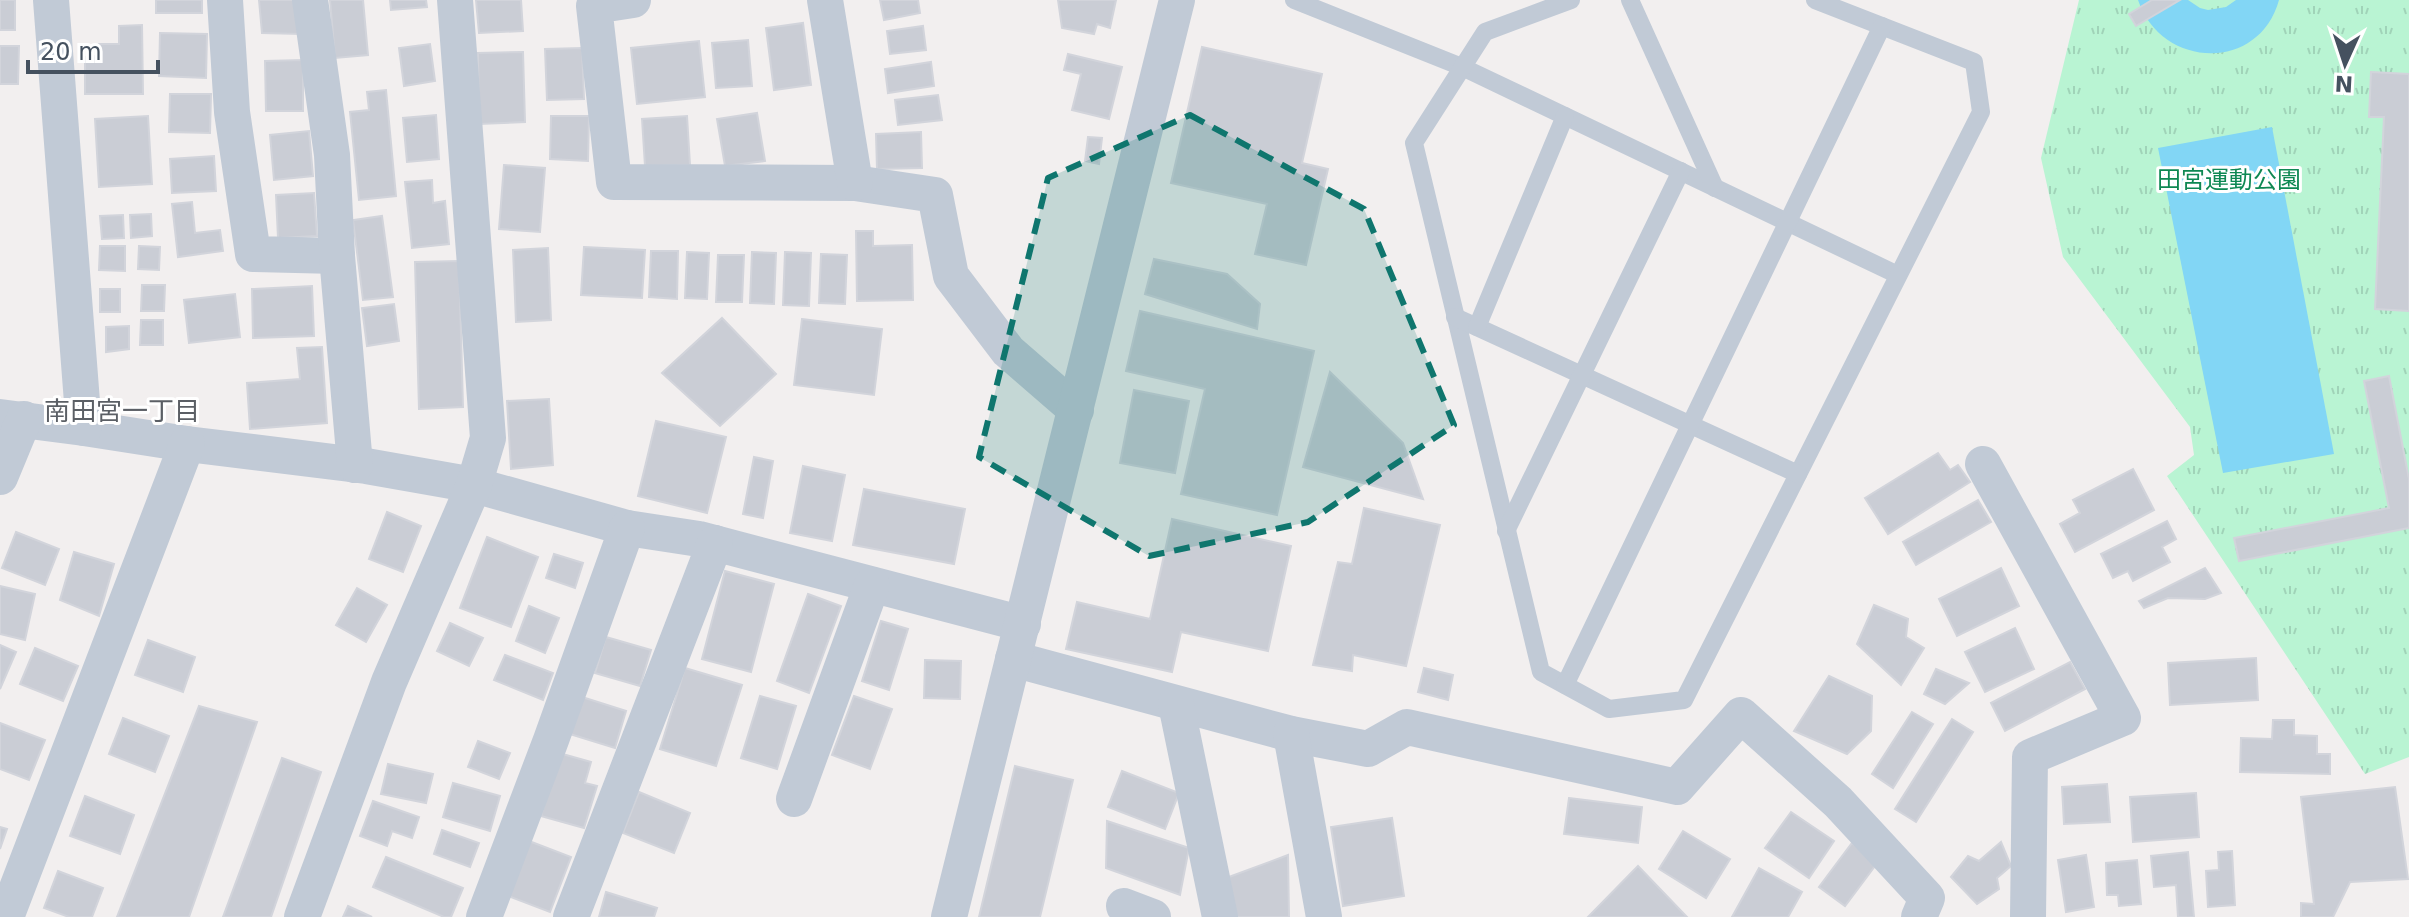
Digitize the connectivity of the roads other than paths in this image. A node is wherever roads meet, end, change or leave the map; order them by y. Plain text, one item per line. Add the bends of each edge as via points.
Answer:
1 (51, 0) edge
2 (225, 0) edge
3 (310, 0) edge
4 (455, 0) edge
5 (633, 0) edge
6 (825, 0) edge
7 (1177, 0) edge
8 (1294, 0) edge
9 (1571, 0) edge
10 (1630, 0) edge
11 (1815, 0) edge
12 (1882, 26) junction
13 (1462, 67) junction
14 (1565, 116) junction
15 (1681, 171) junction
16 (855, 183) junction
17 (1715, 188) junction
18 (1788, 223) junction
19 (337, 256) junction
20 (1898, 275) junction
21 (1455, 317) junction
22 (1477, 327) junction
23 (1582, 376) junction
24 (1076, 410) junction
25 (12, 418) edge
26 (1690, 425) junction
27 (84, 428) junction
28 (187, 444) junction
29 (1983, 464) dead end
30 (355, 465) junction
31 (1798, 474) junction
32 (0, 477) edge
33 (474, 485) junction
34 (627, 528) junction
35 (1506, 531) junction
36 (715, 543) junction
37 (872, 585) junction
38 (1023, 624) junction
39 (1013, 659) junction
40 (1565, 685) junction
41 (1176, 704) junction
42 (1291, 734) junction
43 (794, 799) dead end
44 (1932, 911) edge
45 (6, 917) edge
46 (302, 917) edge
47 (484, 917) edge
48 (571, 917) edge
49 (949, 917) edge
50 (1220, 917) edge
51 (1324, 917) edge
52 (2028, 917) edge

1 - 27 street
2 - 19 street via 232,112 253,254
3 - 19 street via 332,155
4 - 33 street via 488,438
5 - 16 street via 594,6 614,182
6 - 16 street
7 - 24 street
8 - 13 lane
9 - 13 lane via 1485,32
10 - 17 lane
11 - 12 lane
12 - 18 lane
12 - 20 lane via 1974,62 1981,112
13 - 14 lane
13 - 21 lane via 1414,143
14 - 15 lane
14 - 22 lane
15 - 17 lane
15 - 23 lane
16 - 24 street via 935,195 951,276 1008,351
17 - 18 lane
18 - 20 lane
18 - 26 lane
19 - 30 street
20 - 31 lane
21 - 22 lane
21 - 35 lane
22 - 23 lane
23 - 26 lane
23 - 35 lane
24 - 38 street
25 - 27 street
25 - 32 street
26 - 31 lane
26 - 40 lane
27 - 28 street
28 - 30 street
28 - 45 street
29 - 52 street via 2123,718 2030,757
30 - 33 street
31 - 40 lane via 1684,700 1609,709
33 - 34 street
33 - 46 street via 389,682
34 - 36 street
34 - 47 street
35 - 40 lane via 1541,672
36 - 37 street
36 - 48 street
37 - 38 street
37 - 43 street
38 - 39 street
39 - 41 street
39 - 49 street
41 - 42 street
41 - 50 street
42 - 44 street via 1368,749 1407,727 1677,787 1741,715 1838,802
42 - 51 street

